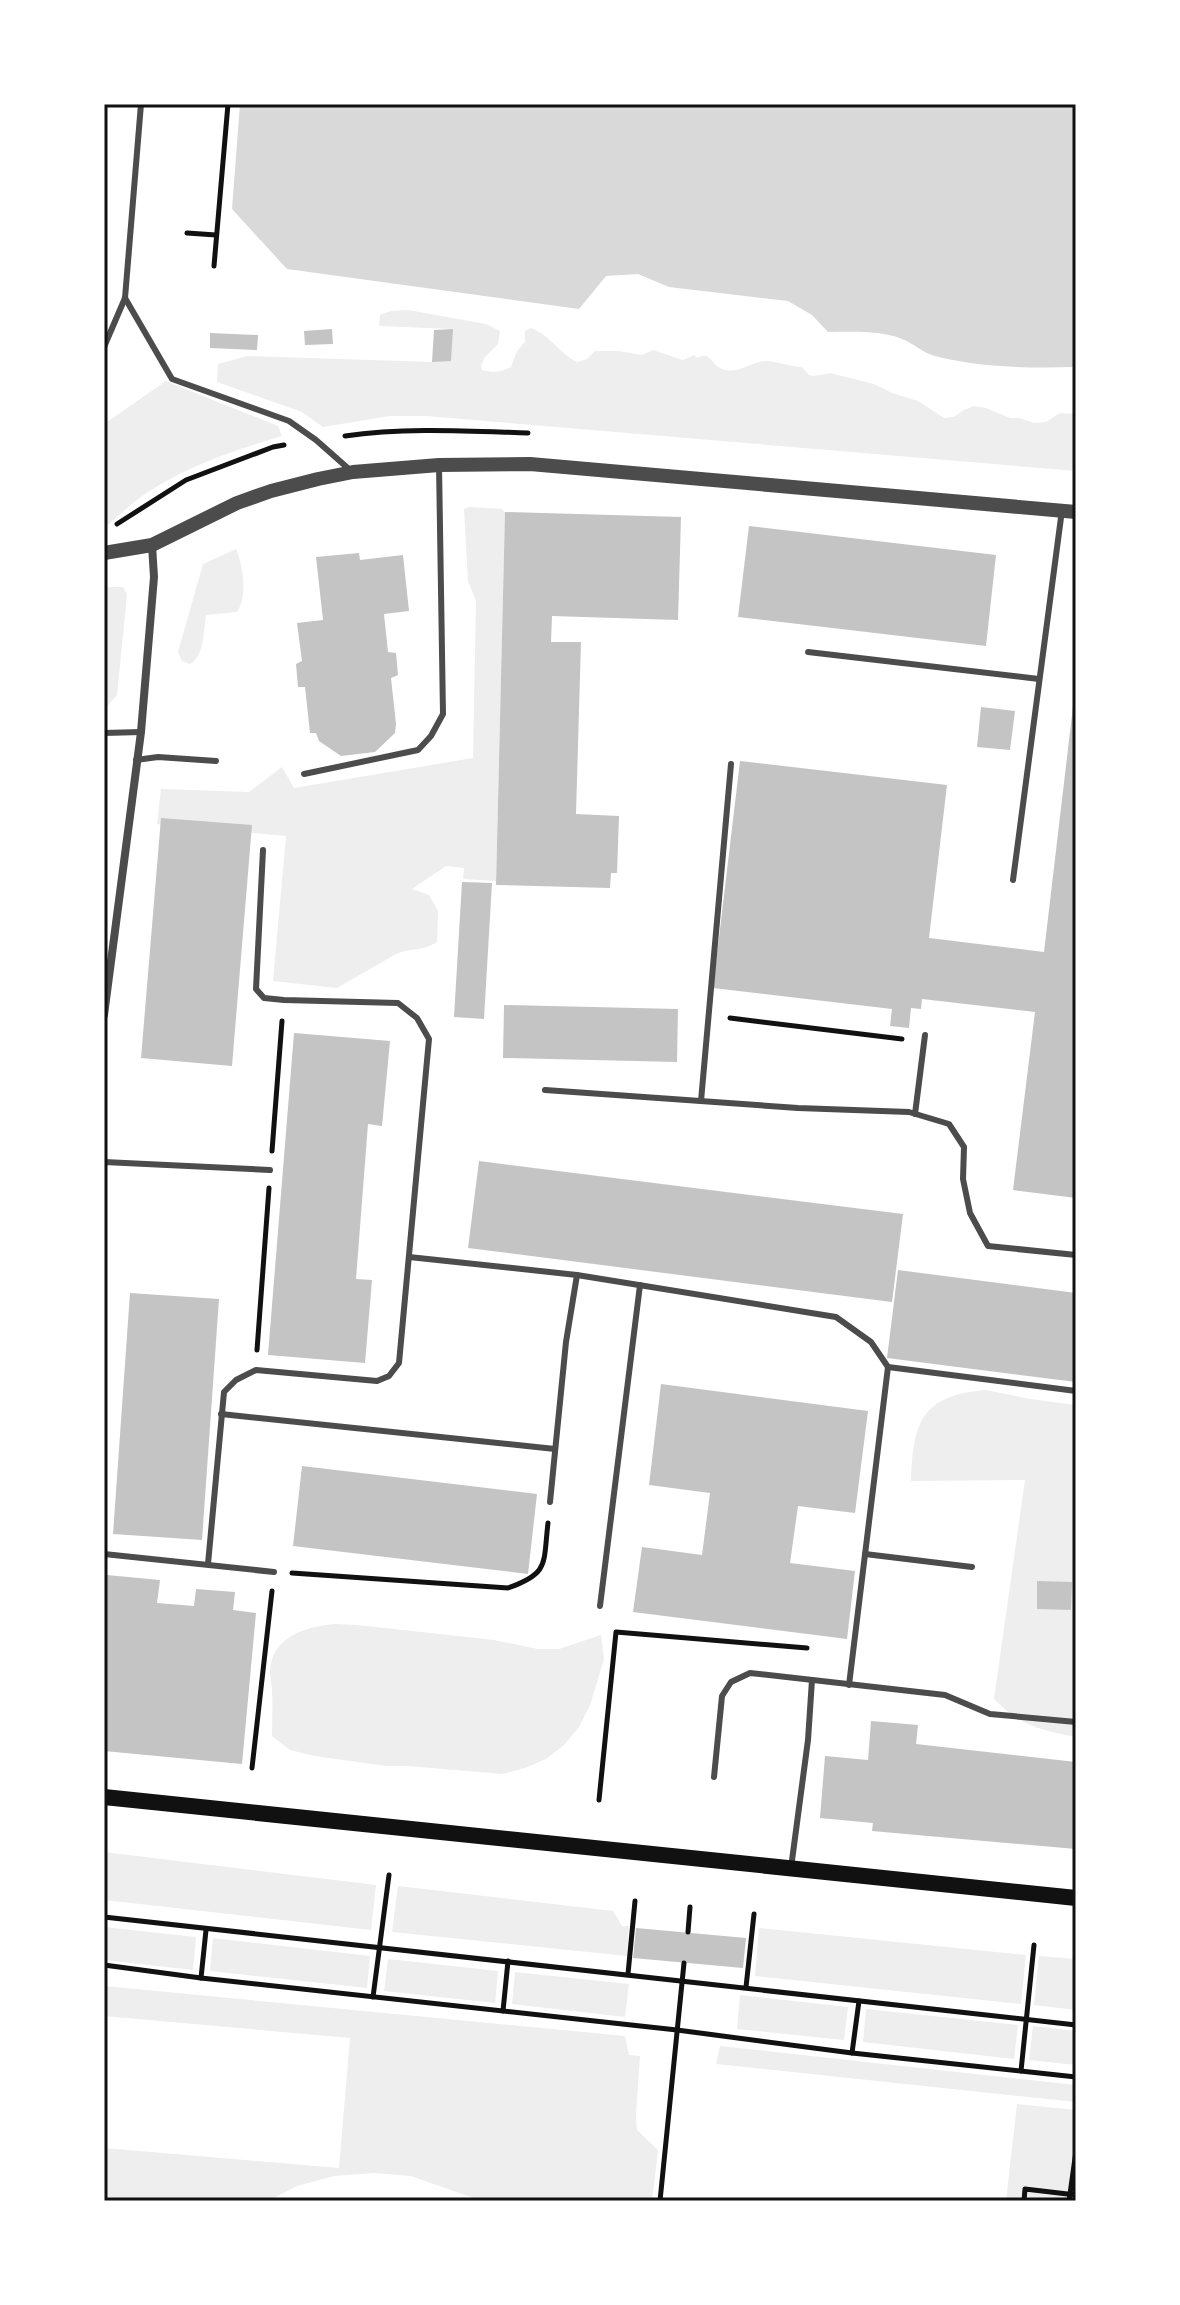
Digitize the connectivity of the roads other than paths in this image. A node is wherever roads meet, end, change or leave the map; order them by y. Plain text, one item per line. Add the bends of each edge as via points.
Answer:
1 (141, 104) edge
2 (125, 298) junction
3 (104, 347) edge
4 (439, 465) junction
5 (353, 472) junction
6 (1069, 511) edge
7 (152, 545) junction
8 (104, 553) edge
9 (808, 652) dead end
10 (1039, 679) junction
11 (141, 732) junction
12 (104, 733) edge
13 (136, 760) junction
14 (216, 761) dead end
15 (731, 764) dead end
16 (304, 774) dead end
17 (263, 850) dead end
18 (1013, 880) dead end
19 (104, 1015) edge
20 (925, 1035) dead end
21 (545, 1090) dead end
22 (701, 1101) junction
23 (915, 1114) junction
24 (104, 1162) edge
25 (270, 1170) dead end
26 (1076, 1255) edge
27 (409, 1257) junction
28 (577, 1275) junction
29 (640, 1285) junction
30 (888, 1367) junction
31 (1076, 1391) edge
32 (221, 1414) junction
33 (555, 1449) junction
34 (550, 1502) road end
35 (104, 1554) edge
36 (865, 1554) junction
37 (208, 1564) junction
38 (972, 1567) dead end
39 (274, 1572) road end
40 (600, 1606) dead end
41 (812, 1680) junction
42 (849, 1685) junction
43 (1076, 1722) edge
44 (714, 1777) dead end
45 (104, 1797) edge
46 (791, 1868) junction
47 (1076, 1898) edge

1 - 2 lane
2 - 3 lane
2 - 5 lane via 172,379 289,421
4 - 5 street
4 - 6 street via 530,464
4 - 16 lane via 443,714 418,750
5 - 7 street via 237,503
6 - 10 lane
7 - 8 street
7 - 11 street
9 - 10 lane
10 - 18 lane
11 - 12 lane
11 - 13 street
13 - 14 lane
13 - 19 street
15 - 22 lane
17 - 27 lane via 256,989 264,998 284,1000 398,1003 417,1018 429,1039
20 - 23 lane
21 - 22 lane
22 - 23 lane
23 - 26 lane via 949,1124 964,1147 970,1213 988,1246
24 - 25 lane
27 - 28 lane
27 - 32 lane via 399,1363 389,1376 377,1381 256,1370 224,1392
28 - 29 lane
28 - 33 lane
29 - 30 lane via 836,1317 871,1342
29 - 40 lane
30 - 31 lane
30 - 36 lane
32 - 33 lane
32 - 37 lane
33 - 34 lane
35 - 37 lane
36 - 38 lane
36 - 42 lane
37 - 39 lane
41 - 42 lane
41 - 44 lane via 750,1673 731,1682 722,1696
41 - 46 lane
42 - 43 lane via 945,1695 990,1714
45 - 46 main road
46 - 47 main road

